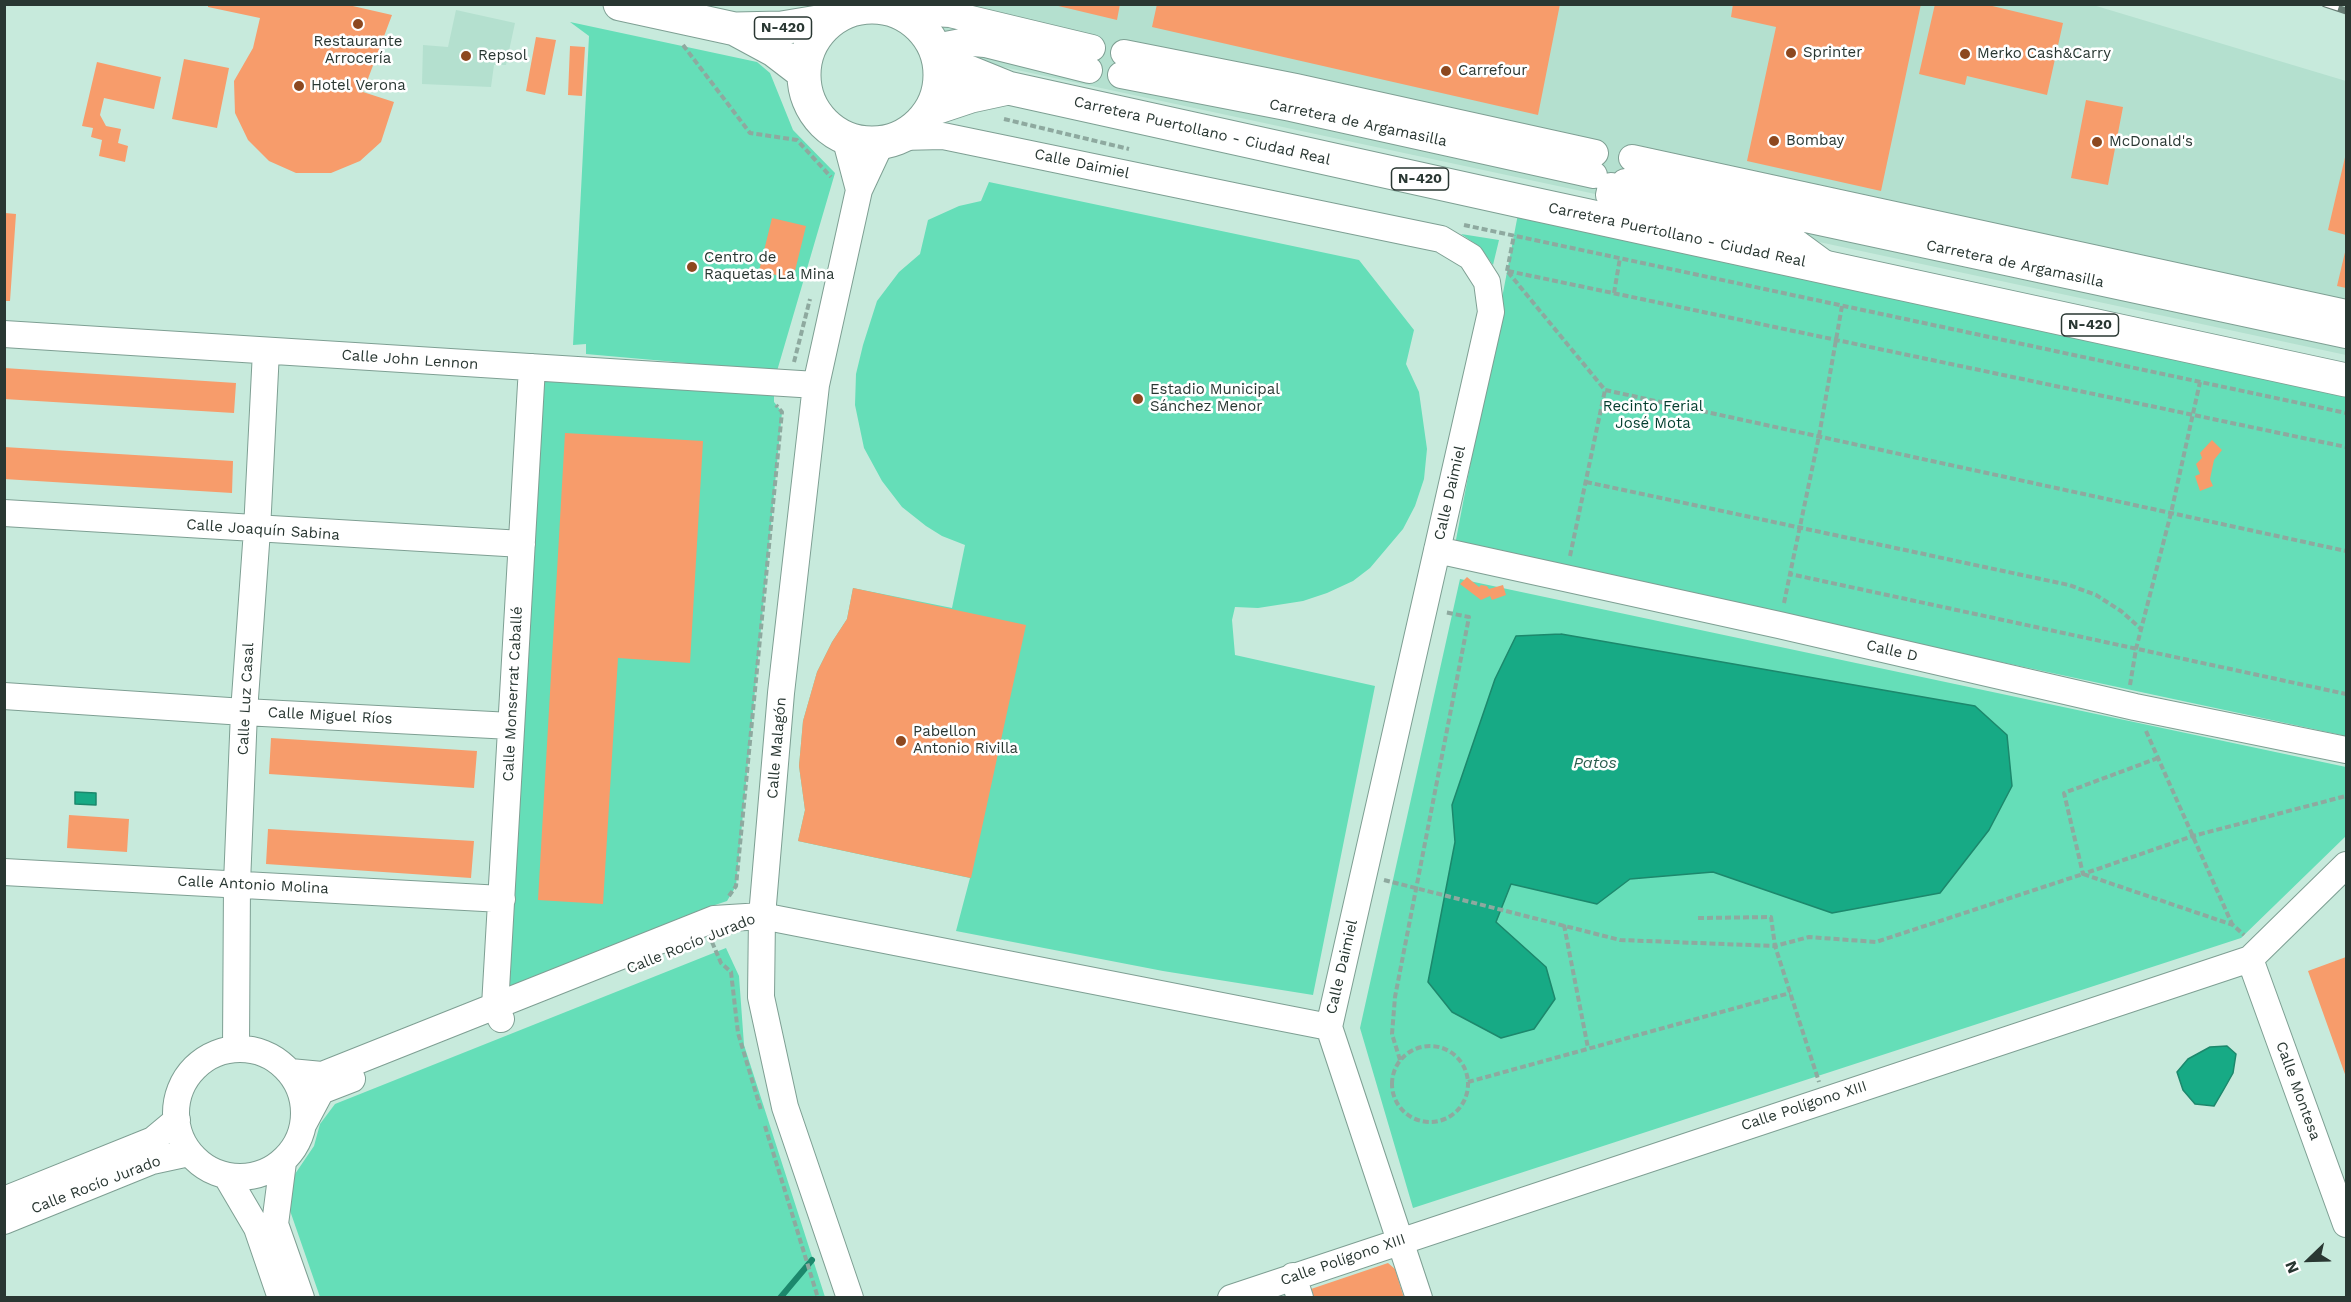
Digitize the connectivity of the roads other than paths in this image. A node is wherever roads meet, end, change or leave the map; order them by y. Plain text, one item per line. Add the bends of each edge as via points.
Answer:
1 (620, 4) edge
2 (843, 11) edge
3 (898, 11) junction
4 (735, 29) junction
5 (937, 53) junction
6 (1091, 59) junction
7 (1123, 64) junction
8 (804, 73) junction
9 (1008, 88) junction
10 (932, 109) junction
11 (845, 137) junction
12 (890, 140) junction
13 (1632, 158) junction
14 (1606, 174) junction
15 (1686, 181) junction
16 (848, 187) junction
17 (1833, 269) junction
18 (2346, 313) edge
19 (4, 333) edge
20 (2346, 335) edge
21 (266, 351) junction
22 (532, 368) junction
23 (2346, 380) edge
24 (816, 385) junction
25 (4, 513) edge
26 (257, 530) junction
27 (522, 544) junction
28 (1437, 550) junction
29 (4, 696) edge
30 (244, 712) junction
31 (512, 726) junction
32 (2346, 750) edge
33 (2346, 865) edge
34 (4, 872) edge
35 (237, 884) junction
36 (501, 899) junction
37 (762, 916) junction
38 (2255, 954) junction
39 (498, 1013) junction
40 (1329, 1027) junction
41 (236, 1048) junction
42 (290, 1072) junction
43 (177, 1120) junction
44 (304, 1123) junction
45 (189, 1153) junction
46 (283, 1162) junction
47 (227, 1177) junction
48 (4, 1200) edge
49 (4, 1221) edge
50 (2346, 1224) edge
51 (1400, 1240) junction
52 (1297, 1287) edge
53 (281, 1298) edge
54 (301, 1298) edge
55 (850, 1298) edge
56 (1230, 1298) edge
57 (1419, 1298) edge

1 - 4 highway, N-420
2 - 3 highway, N-420 via 881,6
2 - 4 highway, N-420 via 782,28
2 - 8 highway, N-420 via 821,29 808,50
3 - 5 highway, N-420 via 926,32
3 - 6 street via 950,14
4 - 8 highway, N-420 via 774,50
5 - 6 street via 961,42
5 - 9 highway, Carretera Puertollano - Ciudad Real / N-420
5 - 10 highway, N-420 via 940,85
6 - 7 street via 1103,42 1109,42 1121,48
6 - 7 street via 1093,75 1104,81 1116,79
7 - 14 street, Carretera de Argamasilla via 1291,108
8 - 11 highway, N-420 via 805,89 815,111 831,129
9 - 10 highway, Carretera Puertollano - Ciudad Real / N-420
9 - 17 highway, Carretera Puertollano - Ciudad Real / N-420
10 - 12 highway, N-420 via 918,126
11 - 12 highway, N-420 via 860,142
11 - 16 street, Calle Malagón
12 - 16 street, Calle Malagón
12 - 28 street, Calle Daimiel via 943,136 1442,239 1471,257 1487,282 1491,312
13 - 14 street via 1632,171
13 - 14 street, Carretera de Argamasilla via 1624,148 1613,144 1600,148
13 - 15 street, Carretera de Argamasilla
14 - 15 street, Carretera de Argamasilla
14 - 17 street, Carretera de Argamasilla via 1609,195 1794,241
15 - 18 street, Carretera de Argamasilla
15 - 20 street, Carretera de Argamasilla
16 - 24 street, Calle Malagón
17 - 23 highway, Carretera Puertollano - Ciudad Real / N-420
19 - 21 street, Calle John Lennon
21 - 22 street, Calle John Lennon
21 - 26 street, Calle Luz Casal
22 - 24 street, Calle John Lennon
22 - 27 street, Calle Monserrat Caballé
24 - 37 street, Calle Malagón via 781,693
25 - 26 street, Calle Joaquín Sabina
26 - 27 street, Calle Joaquín Sabina
26 - 30 street, Calle Luz Casal
27 - 31 street, Calle Monserrat Caballé
28 - 32 street, Calle D via 2135,707
28 - 40 street, Calle Daimiel
29 - 30 street, Calle Miguel Ríos
30 - 31 street, Calle Miguel Ríos
30 - 35 street, Calle Luz Casal
31 - 36 street, Calle Monserrat Caballé
33 - 38 street, Calle Polígono XIII
34 - 35 street, Calle Antonio Molina
35 - 36 street, Calle Antonio Molina
35 - 41 street, Calle Luz Casal
36 - 39 street, Calle Monserrat Caballé
37 - 39 street, Calle Rocío Jurado
37 - 40 street
37 - 55 street, Calle Malagón via 761,997 785,1107
38 - 50 street, Calle Montesa
38 - 51 street, Calle Polígono XIII
39 - 42 street, Calle Rocío Jurado via 322,1076
39 - 44 street, Calle Rocío Jurado via 321,1091
40 - 51 street, Calle Daimiel
41 - 42 street via 273,1057
41 - 43 street via 214,1053 196,1065 182,1083
42 - 44 street via 301,1091
43 - 45 street via 178,1133
43 - 48 street, Calle Rocío Jurado via 153,1140
44 - 46 street via 297,1144
45 - 47 street via 206,1168
45 - 49 street, Calle Rocío Jurado via 152,1161
46 - 47 street via 264,1174
46 - 54 street via 275,1224
47 - 53 street via 257,1228
51 - 52 street, Calle Polígono XIII
51 - 57 street, Calle Daimiel
52 - 56 street, Calle Polígono XIII

